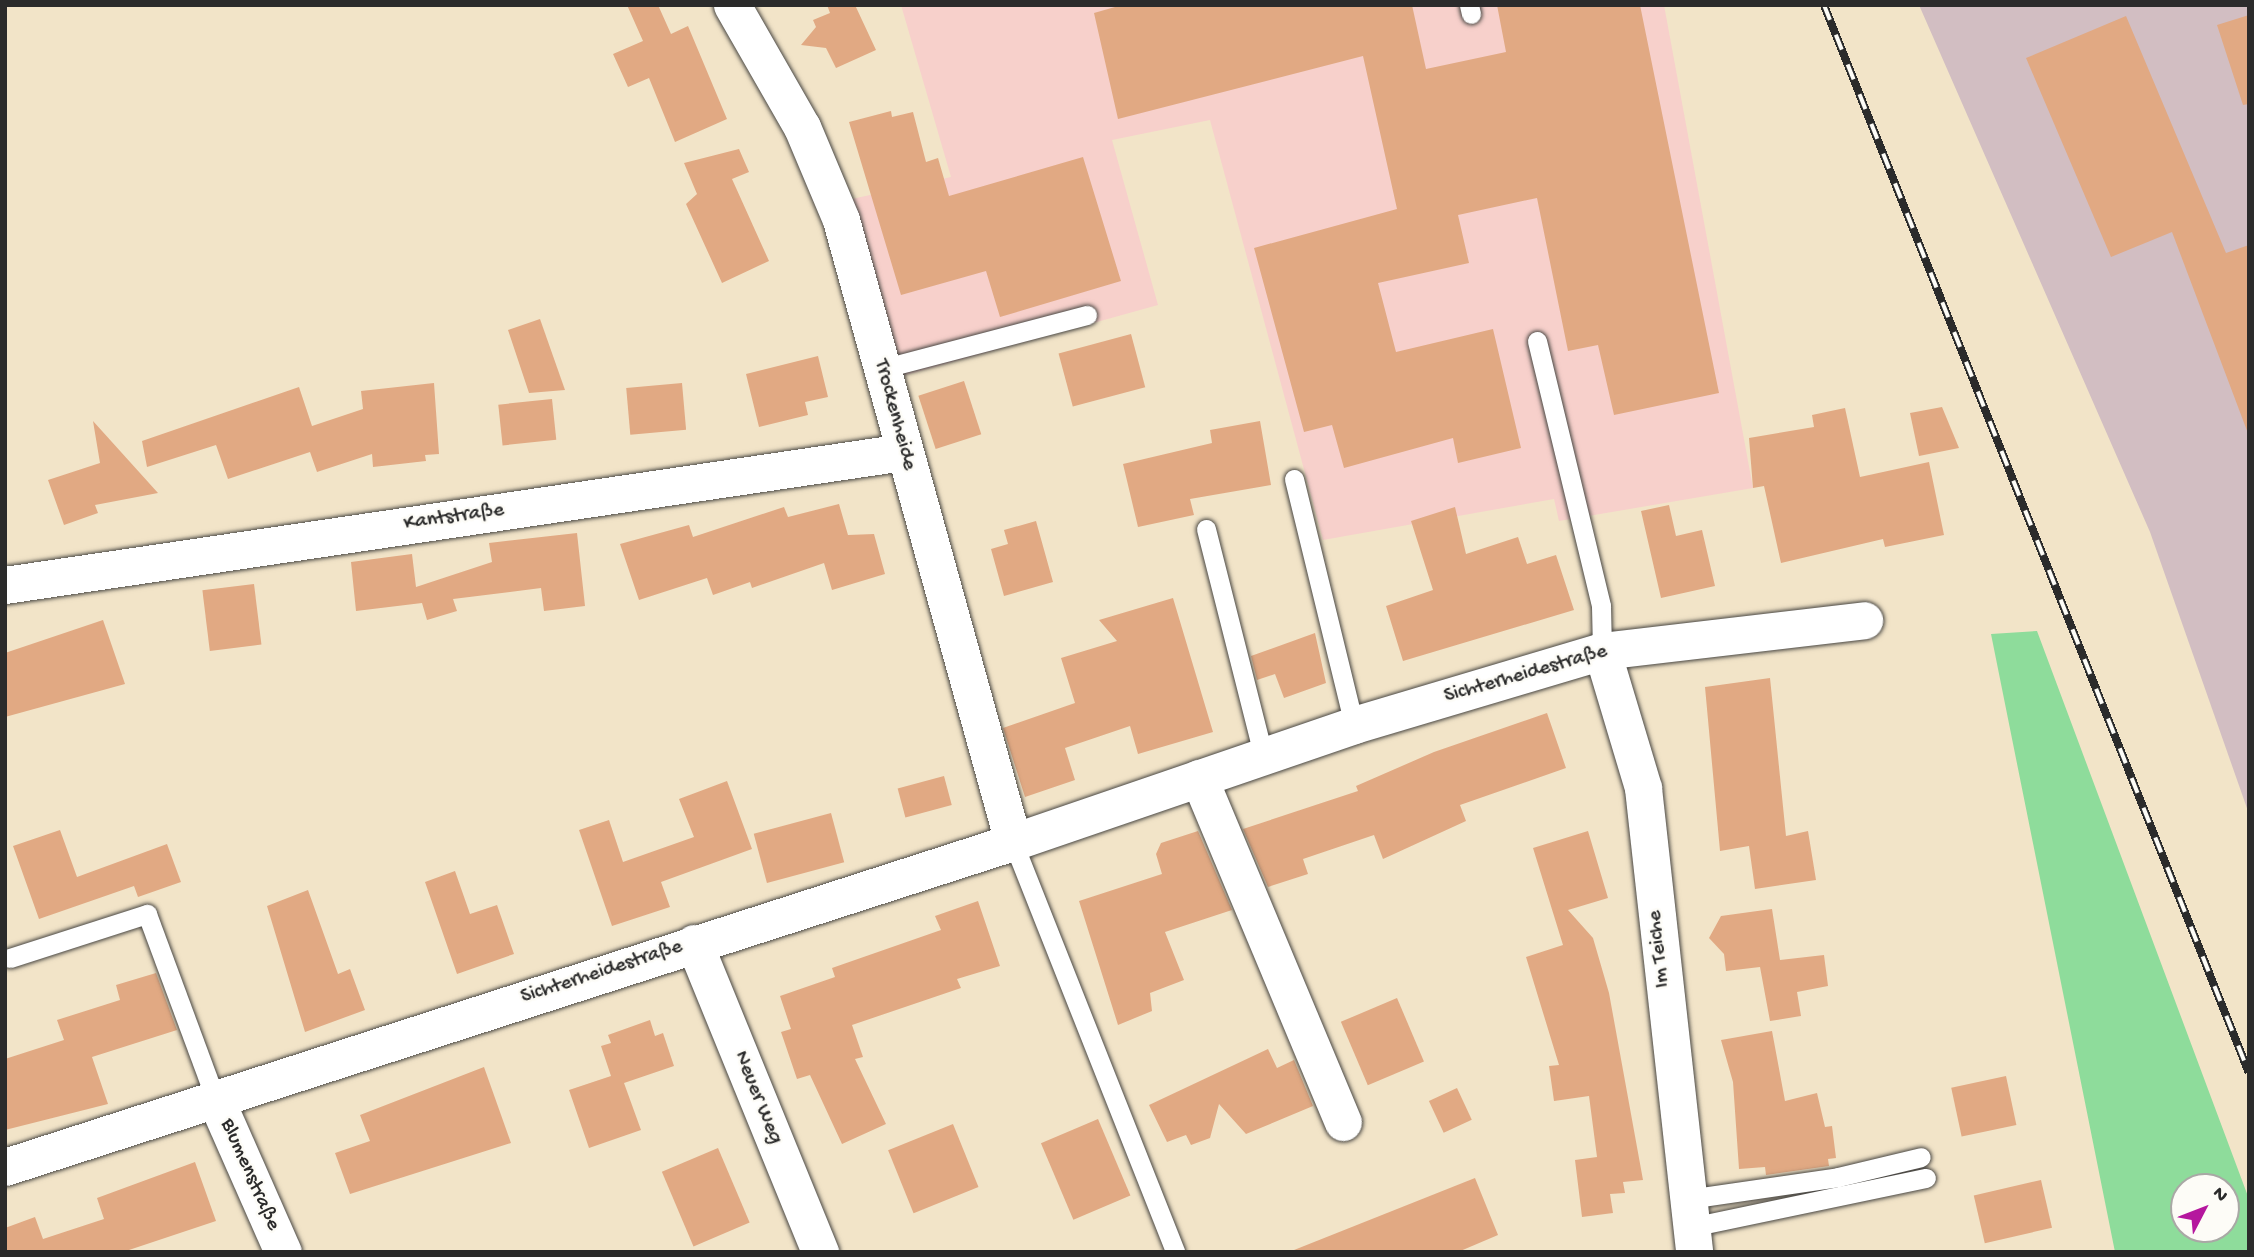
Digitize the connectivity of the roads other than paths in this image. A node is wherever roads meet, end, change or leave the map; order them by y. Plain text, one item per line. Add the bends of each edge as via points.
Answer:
1 (732, 5) edge
2 (1087, 315) dead end
3 (1537, 341) dead end
4 (881, 369) junction
5 (904, 452) junction
6 (1294, 479) dead end
7 (1206, 529) dead end
8 (5, 585) edge
9 (1864, 620) dead end
10 (1602, 651) junction
11 (1354, 725) junction
12 (1263, 755) junction
13 (1199, 778) junction
14 (1013, 842) junction
15 (694, 943) junction
16 (10, 958) dead end
17 (215, 1098) junction
18 (1343, 1122) dead end
19 (1922, 1157) dead end
20 (5, 1167) edge
21 (1926, 1178) dead end
22 (1691, 1226) edge
23 (283, 1252) edge
24 (820, 1252) edge
25 (1175, 1252) edge

1 - 4 street, Trockenheide via 802,127 841,220
2 - 4 lane
3 - 10 lane via 1601,606
4 - 5 street, Trockenheide
5 - 8 street, Kantstraße
5 - 14 street, Trockenheide
6 - 11 lane
7 - 12 lane
9 - 10 street, Sichterheidestraße
10 - 11 street, Sichterheidestraße
10 - 22 street, Im Teiche via 1643,789
11 - 12 street, Sichterheidestraße
12 - 13 street, Sichterheidestraße
13 - 14 street, Sichterheidestraße
13 - 18 street
14 - 15 street, Sichterheidestraße
14 - 25 lane
15 - 17 street, Sichterheidestraße
15 - 24 street, Neuer Weg
16 - 17 lane via 147,914
17 - 20 street, Sichterheidestraße
17 - 23 street, Blumenstraße
19 - 22 lane
21 - 22 lane

